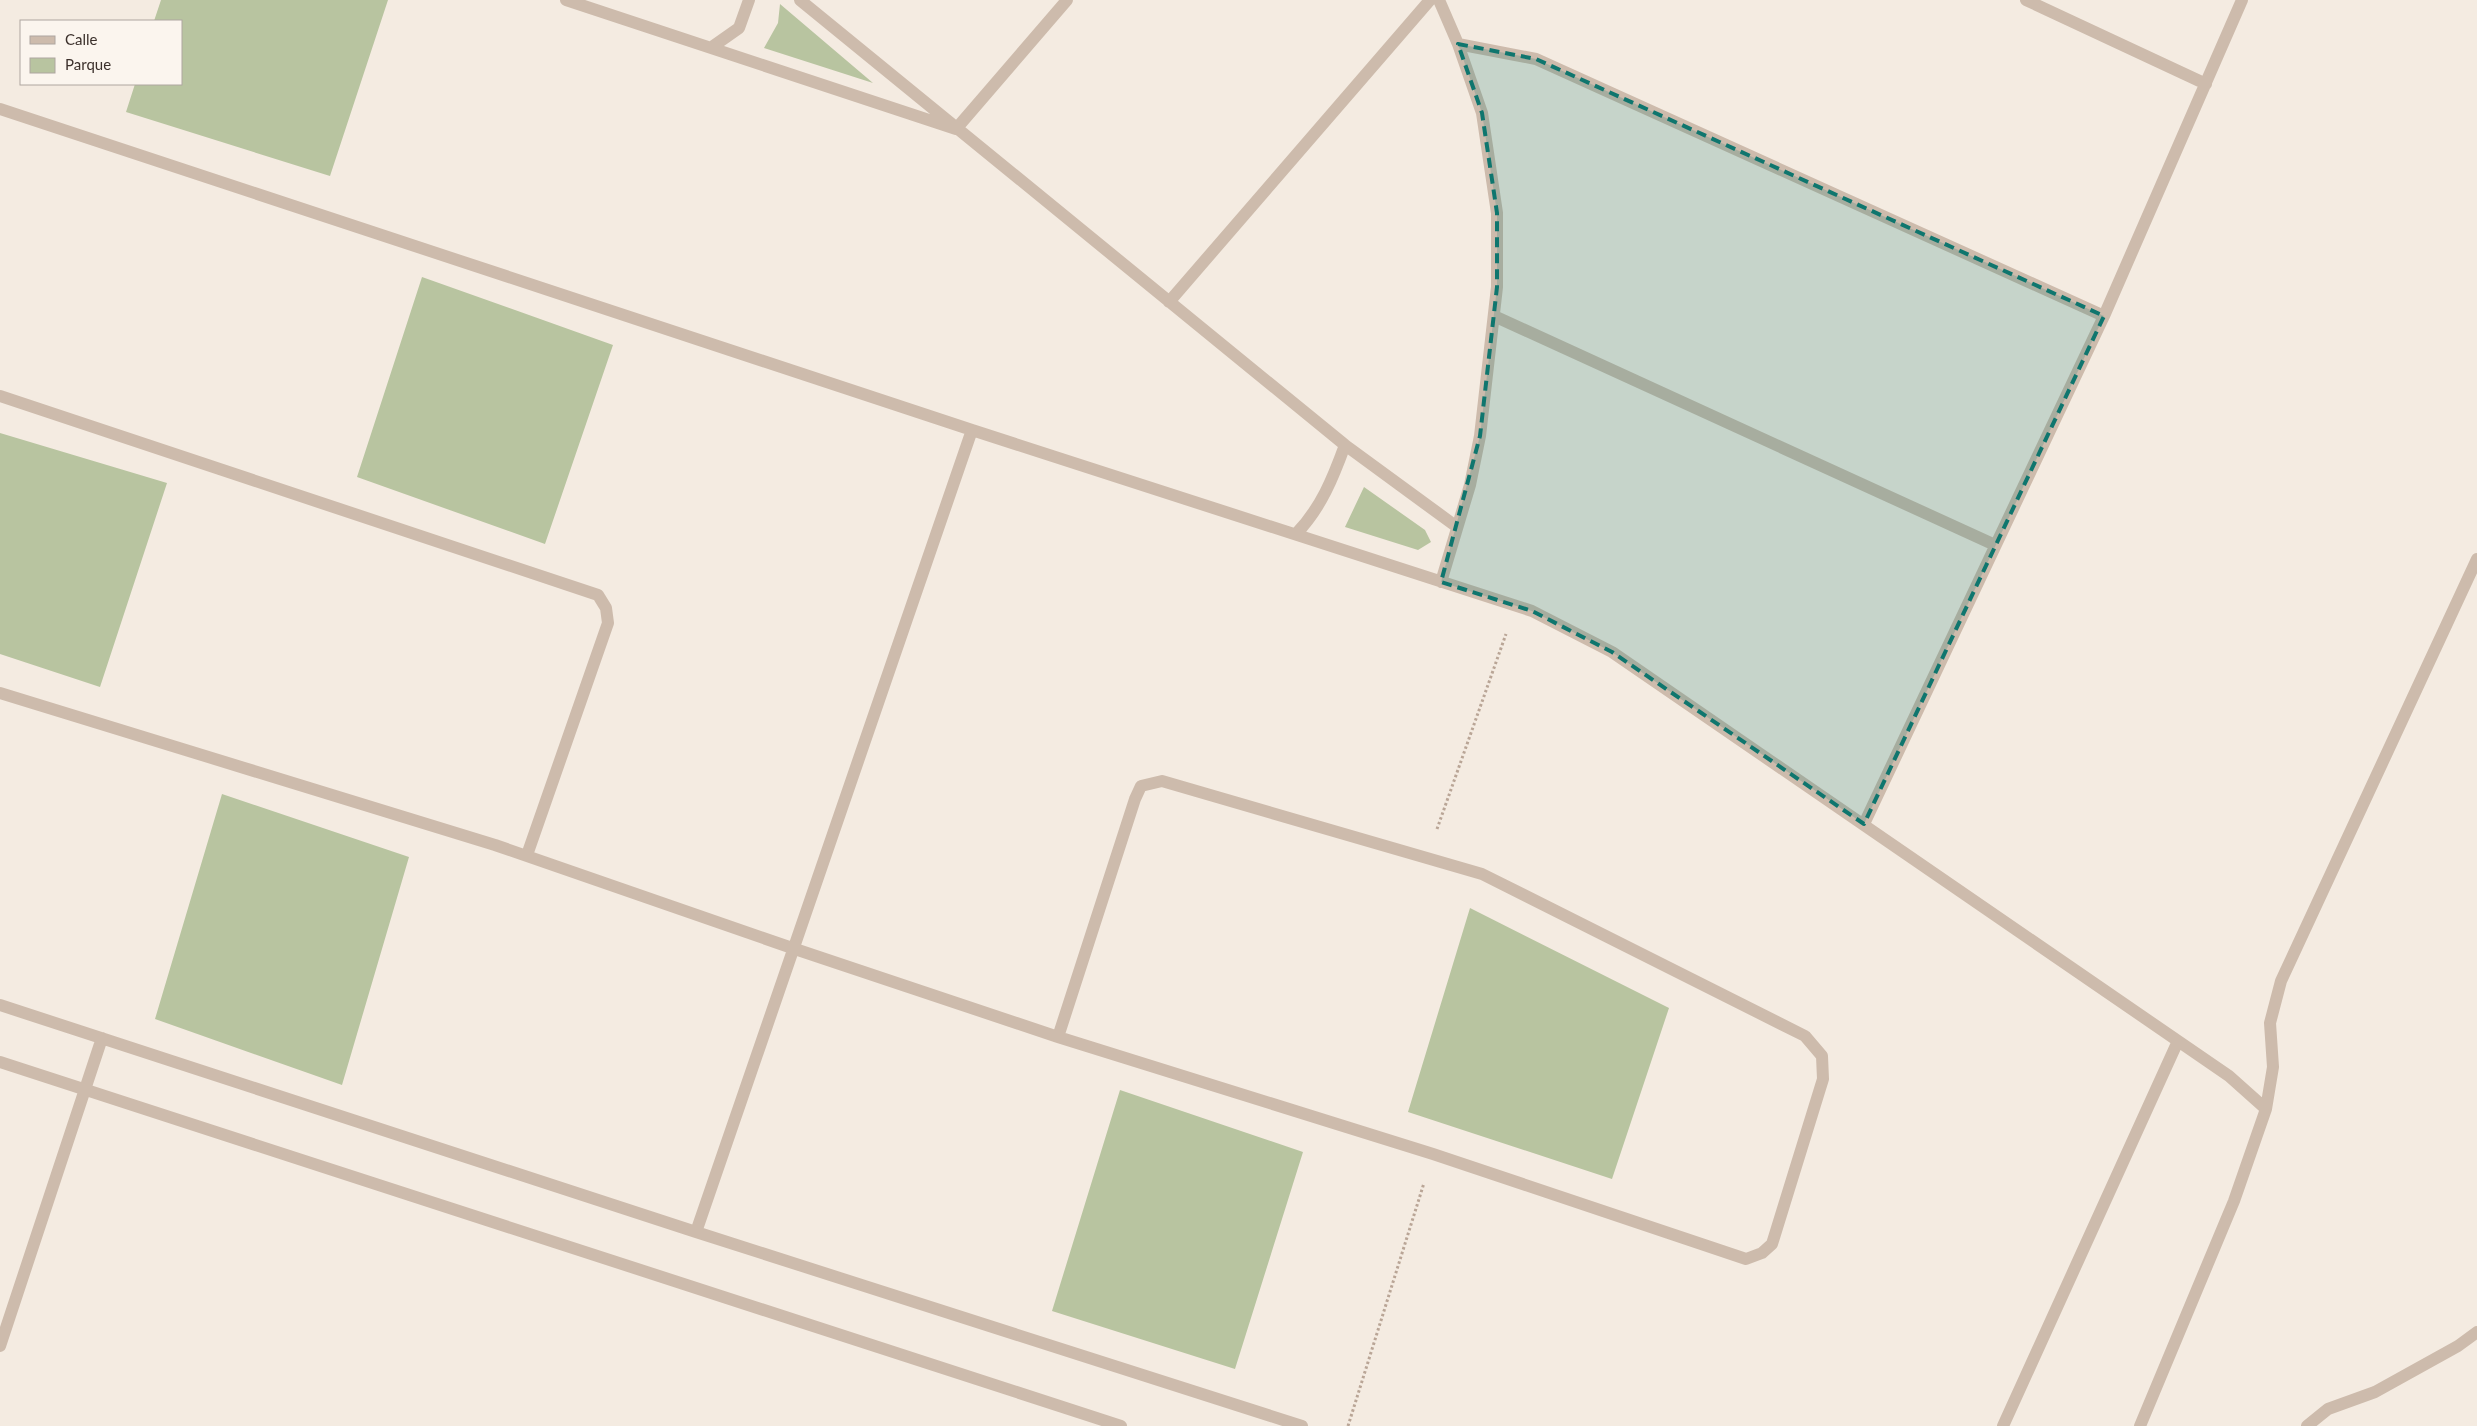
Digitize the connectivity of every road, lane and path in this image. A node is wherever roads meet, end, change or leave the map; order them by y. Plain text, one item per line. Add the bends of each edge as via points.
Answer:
1 (566, 0) edge
2 (749, 0) edge
3 (800, 0) edge
4 (1067, 0) edge
5 (1430, 0) edge
6 (1439, 0) edge
7 (2026, 0) edge
8 (2242, 0) edge
9 (1458, 44) junction
10 (712, 47) junction
11 (2206, 84) junction
12 (0, 109) edge
13 (956, 129) junction
14 (1168, 302) junction
15 (1494, 316) junction
16 (2104, 316) junction
17 (0, 396) edge
18 (972, 430) junction
19 (1345, 445) junction
20 (1457, 526) junction
21 (1296, 534) junction
22 (1995, 545) junction
23 (2477, 559) edge
24 (1441, 582) junction
25 (1516, 606) junction
26 (0, 693) edge
27 (1864, 824) junction
28 (527, 855) junction
29 (1427, 857) junction
30 (795, 949) junction
31 (0, 1005) edge
32 (1058, 1037) junction
33 (102, 1038) junction
34 (2178, 1041) junction
35 (0, 1062) edge
36 (85, 1090) junction
37 (2266, 1109) junction
38 (1433, 1154) junction
39 (696, 1232) junction
40 (2477, 1332) edge
41 (0, 1346) edge
42 (1121, 1426) edge
43 (1302, 1426) edge
44 (1348, 1426) edge
45 (2003, 1426) edge
46 (2140, 1426) edge
47 (2306, 1426) edge

1 - 10 street
2 - 10 street via 739,28
3 - 13 street
4 - 13 street
5 - 14 street
6 - 9 street
7 - 11 street
8 - 11 street
9 - 15 street via 1482,113 1497,213
9 - 16 street via 1536,59
10 - 13 street
11 - 16 street
12 - 18 street
13 - 14 street
14 - 19 street
15 - 20 street via 1480,436
15 - 22 street
16 - 22 street
17 - 28 street via 598,595 606,608 608,623
18 - 21 street
18 - 30 street
19 - 20 street
19 - 21 street via 1333,479 1313,516
20 - 24 street
21 - 24 street
22 - 27 street
23 - 37 street via 2281,981 2270,1023 2273,1067
24 - 25 street
25 - 27 street via 1612,652
25 - 29 path
26 - 28 street
27 - 34 street
28 - 30 street
29 - 32 street via 1162,780 1141,786 1134,799
29 - 38 street via 1482,874 1805,1036 1822,1056 1823,1071 1772,1244 1762,1253 1746,1259
30 - 32 street
30 - 39 street
31 - 33 street
32 - 38 street
33 - 36 street
33 - 39 street
34 - 37 street via 2229,1076
34 - 45 street
35 - 36 street
36 - 41 street
36 - 42 street
37 - 46 street via 2234,1201
38 - 44 path
39 - 43 street
40 - 47 street via 2375,1392 2328,1408

